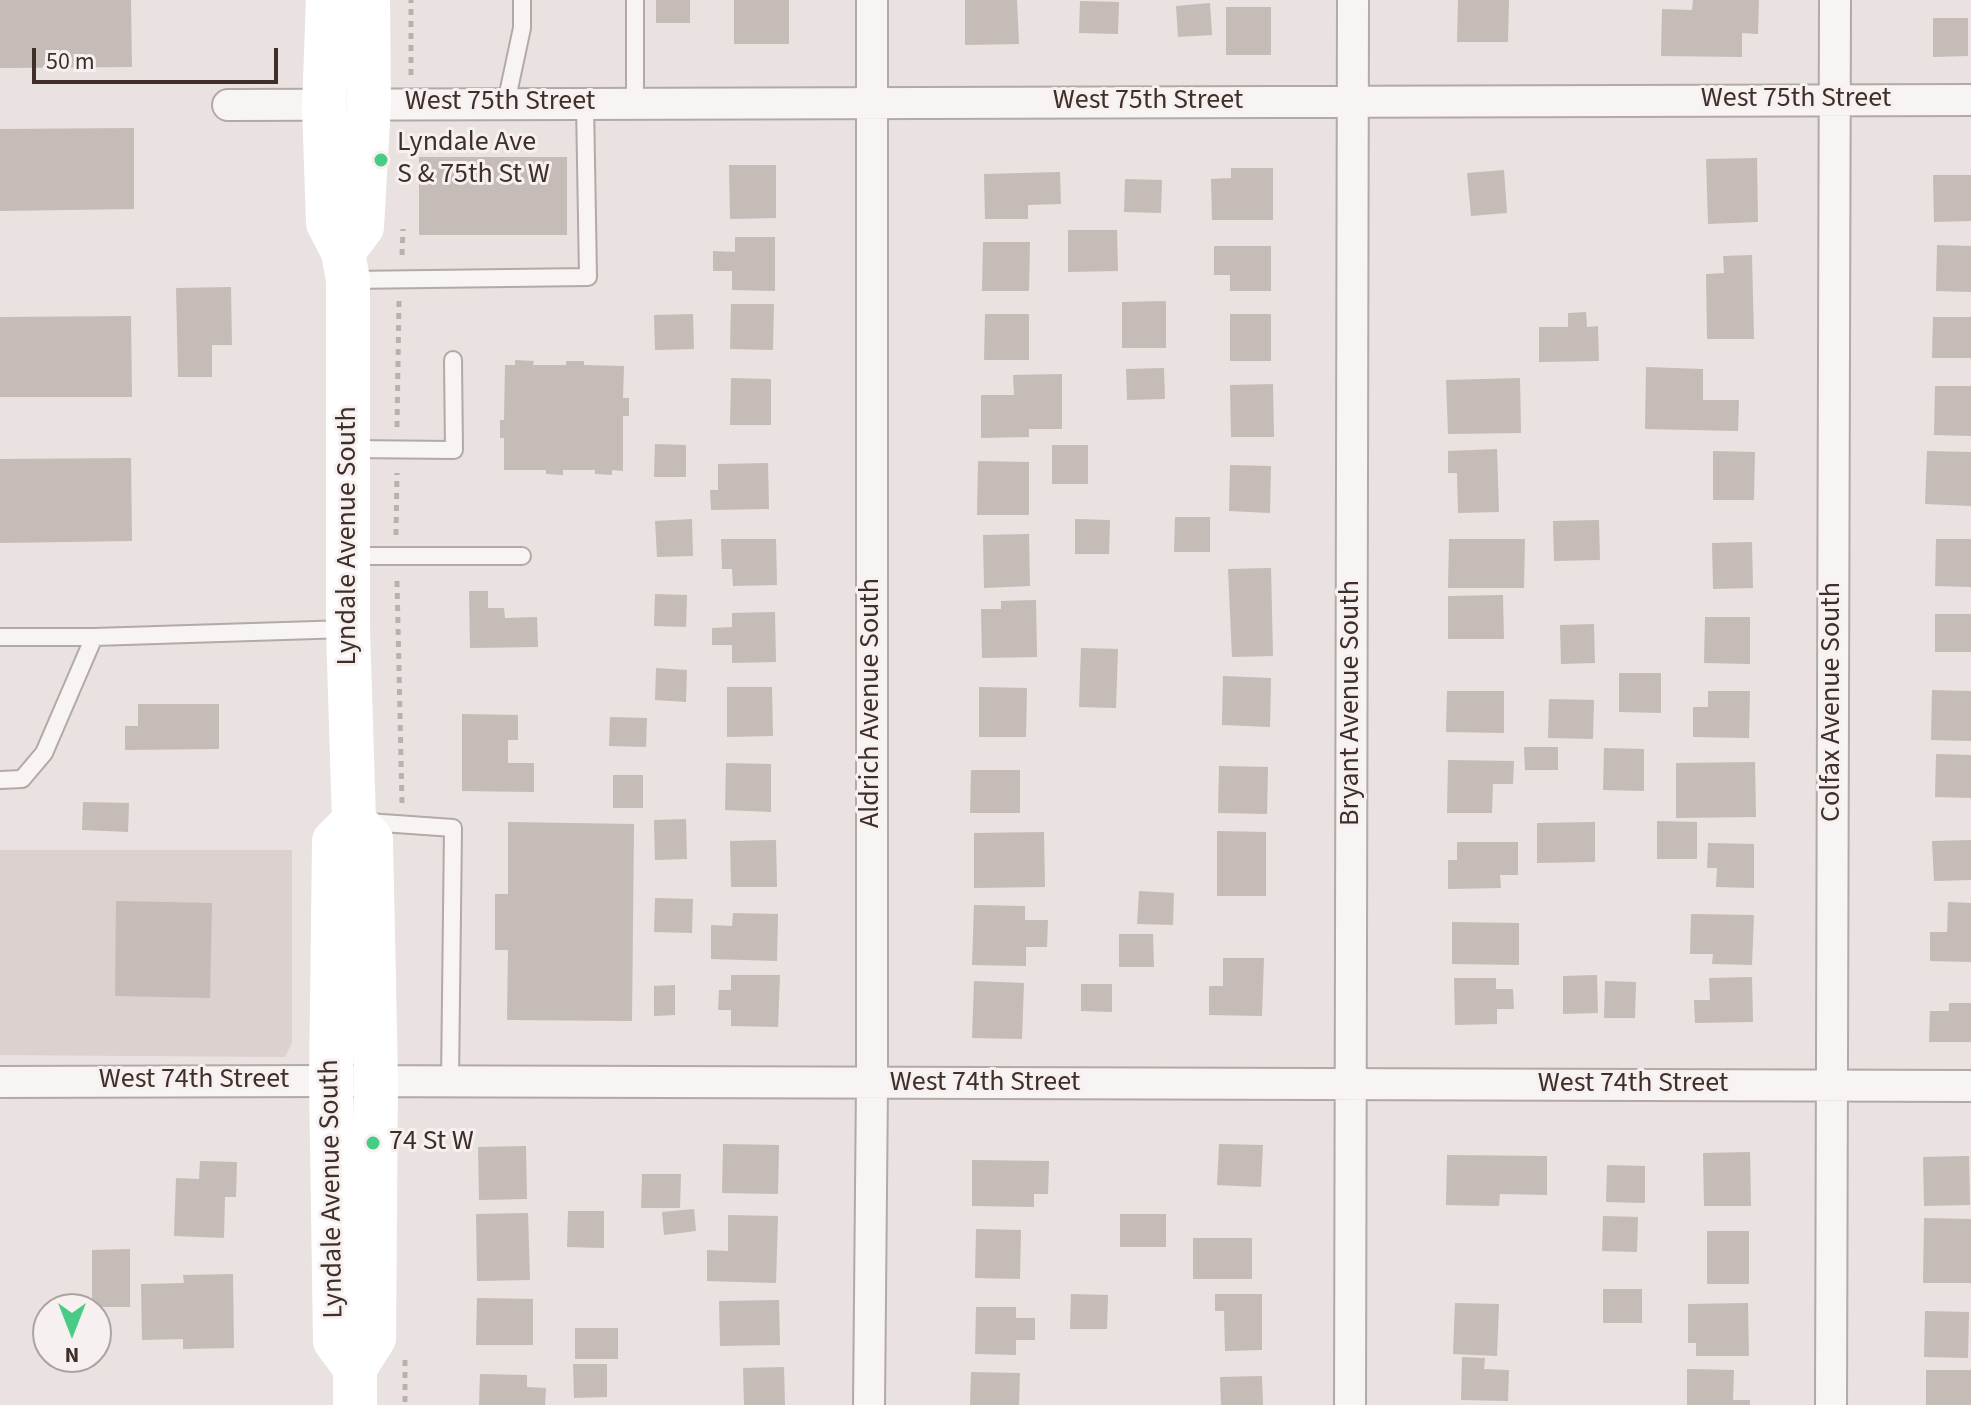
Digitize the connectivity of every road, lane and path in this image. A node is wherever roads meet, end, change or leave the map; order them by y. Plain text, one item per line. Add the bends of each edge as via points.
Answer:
1 (328, 0) edge
2 (368, 0) edge
3 (411, 0) edge
4 (522, 0) edge
5 (635, 0) edge
6 (872, 0) edge
7 (1353, 0) edge
8 (1835, 0) edge
9 (411, 72) dead end
10 (1834, 100) junction
11 (1971, 100) edge
12 (1353, 101) junction
13 (872, 102) junction
14 (506, 103) junction
15 (585, 103) junction
16 (635, 103) junction
17 (369, 104) junction
18 (228, 105) dead end
19 (324, 106) junction
20 (403, 222) dead end
21 (346, 266) junction
22 (400, 280) junction
23 (453, 360) dead end
24 (349, 449) junction
25 (397, 450) junction
26 (349, 556) junction
27 (396, 556) junction
28 (522, 556) dead end
29 (348, 629) junction
30 (0, 637) edge
31 (94, 637) junction
32 (0, 780) edge
33 (354, 821) junction
34 (402, 824) junction
35 (331, 1081) junction
36 (376, 1081) junction
37 (0, 1082) edge
38 (450, 1082) junction
39 (872, 1083) junction
40 (1352, 1085) junction
41 (1831, 1085) junction
42 (1971, 1086) edge
43 (355, 1386) edge
44 (869, 1405) edge
45 (1350, 1405) edge
46 (1831, 1405) edge

1 - 19 main road, Lyndale Avenue South
2 - 17 main road
3 - 9 path
4 - 14 lane via 522,28
5 - 16 lane
6 - 13 street, Aldrich Avenue South
7 - 12 street, Bryant Avenue South
8 - 10 street, Colfax Avenue South
10 - 11 street, West 75th Street
10 - 12 street, West 75th Street
10 - 41 street, Colfax Avenue South
12 - 13 street, West 75th Street
12 - 40 street, Bryant Avenue South
13 - 16 street, West 75th Street
13 - 39 street, Aldrich Avenue South
14 - 15 street, West 75th Street
14 - 17 street, West 75th Street
15 - 16 street, West 75th Street
15 - 22 lane via 588,277
17 - 19 street, West 75th Street
17 - 21 main road via 362,227
18 - 19 street, West 75th Street
19 - 21 main road, Lyndale Avenue South via 328,223
20 - 22 path
21 - 22 lane
21 - 24 main road, Lyndale Avenue South
22 - 25 path
23 - 25 lane via 454,450
24 - 25 lane
24 - 26 main road, Lyndale Avenue South
25 - 27 path
26 - 27 lane
26 - 29 main road, Lyndale Avenue South
27 - 28 lane
27 - 34 path
29 - 31 lane
29 - 33 main road, Lyndale Avenue South
30 - 31 lane
31 - 32 lane via 44,753 22,779
33 - 34 lane
33 - 35 main road, Lyndale Avenue South via 334,841
33 - 36 main road, Lyndale Avenue South via 371,839
34 - 38 lane via 453,828
35 - 36 street, West 74th Street
35 - 37 street, West 74th Street
35 - 43 main road, Lyndale Avenue South via 335,1341
36 - 38 street, West 74th Street
36 - 43 main road, Lyndale Avenue South via 374,1338
38 - 39 street, West 74th Street
39 - 40 street, West 74th Street
39 - 44 street, Aldrich Avenue South
40 - 41 street, West 74th Street
40 - 45 street, Bryant Avenue South
41 - 42 street, West 74th Street
41 - 46 street, Colfax Avenue South

